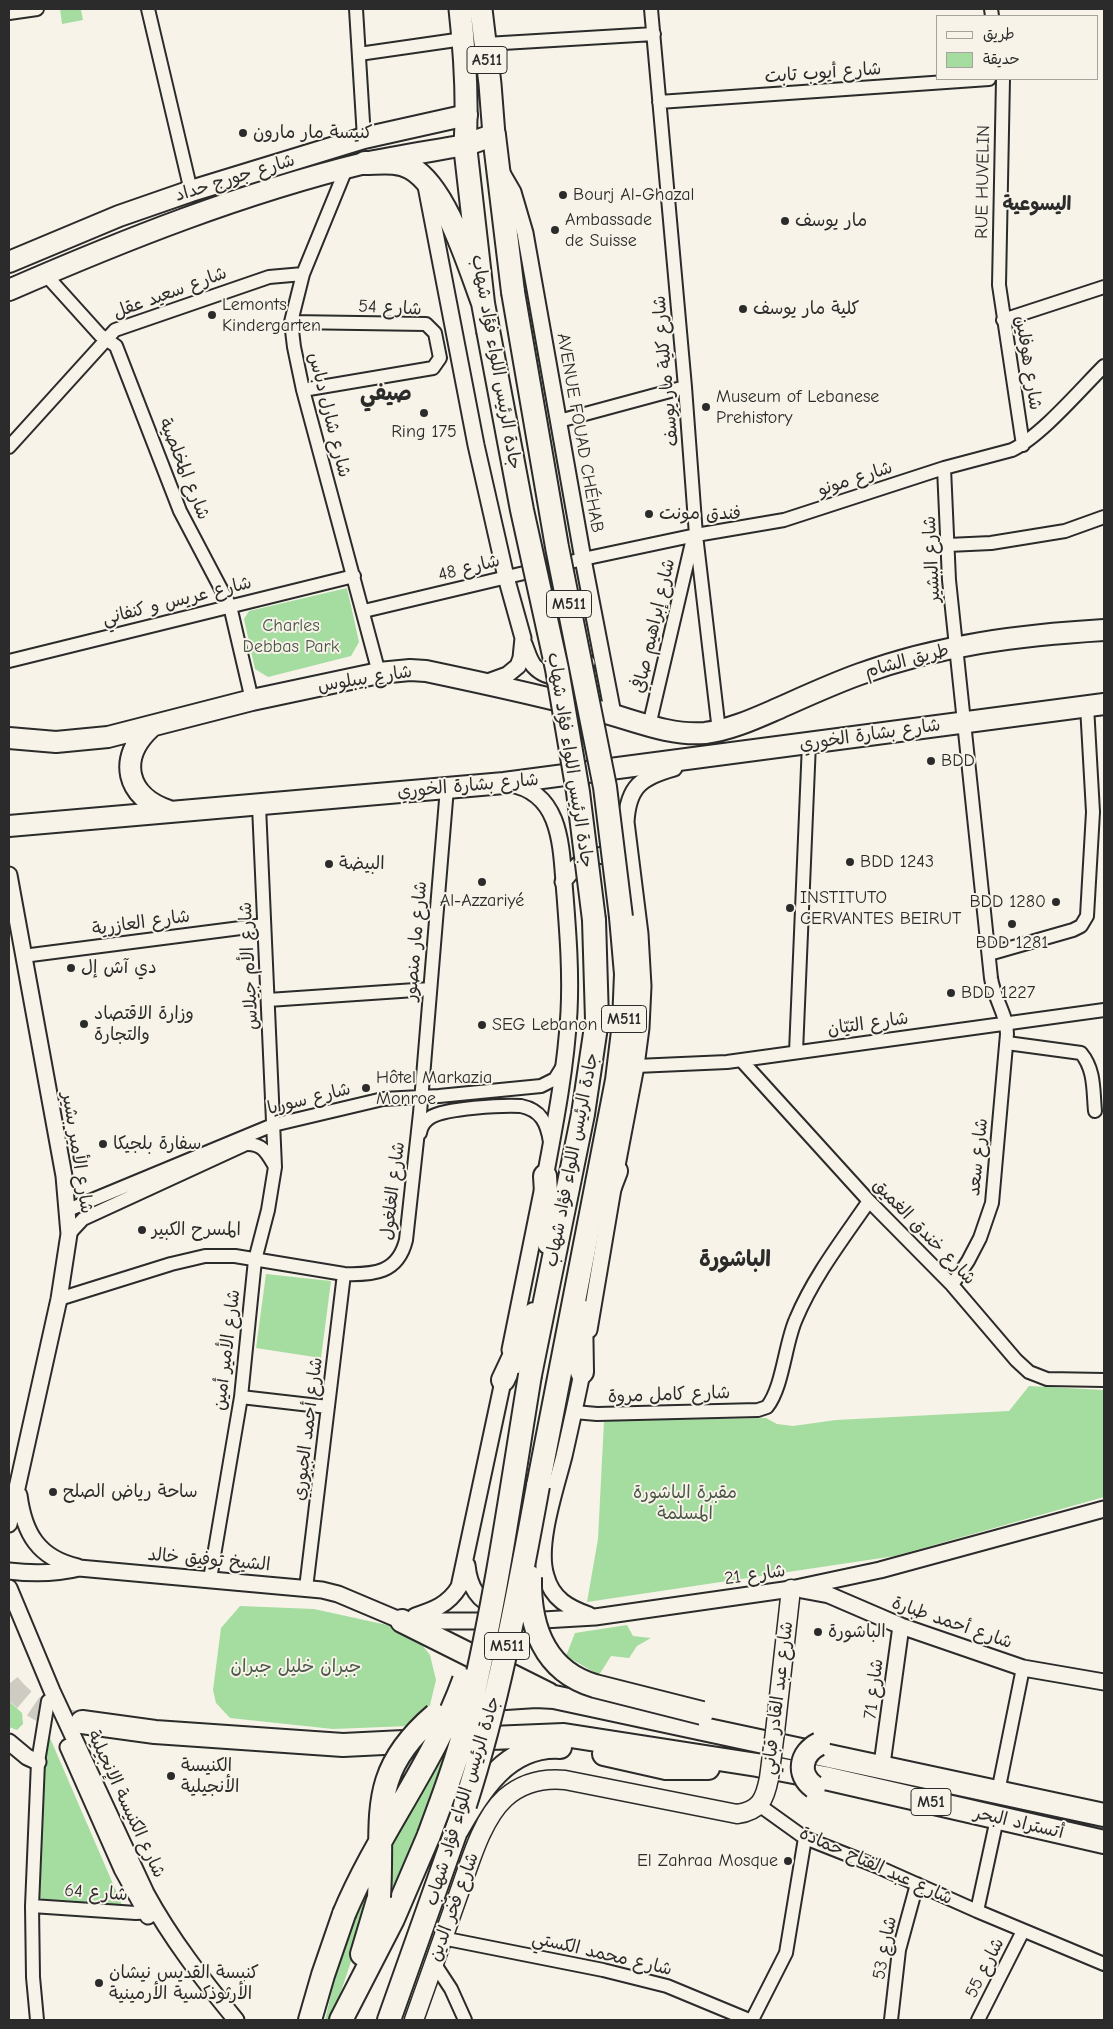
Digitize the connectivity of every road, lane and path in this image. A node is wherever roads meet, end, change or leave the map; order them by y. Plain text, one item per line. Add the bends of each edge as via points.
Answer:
1 (37, 9) edge
2 (148, 9) edge
3 (356, 9) edge
4 (460, 9) edge
5 (481, 9) edge
6 (651, 9) edge
7 (9, 13) edge
8 (654, 34) junction
9 (464, 39) junction
10 (486, 44) junction
11 (359, 54) junction
12 (975, 80) edge
13 (1002, 80) edge
14 (659, 102) junction
15 (492, 111) junction
16 (467, 115) junction
17 (364, 138) junction
18 (465, 145) junction
19 (495, 148) junction
20 (356, 166) junction
21 (425, 180) junction
22 (191, 191) junction
23 (9, 262) edge
24 (45, 274) junction
25 (303, 274) junction
26 (999, 285) joint
27 (1104, 287) edge
28 (9, 290) edge
29 (483, 303) junction
30 (1003, 320) junction
31 (292, 322) junction
32 (106, 338) junction
33 (1104, 366) edge
34 (685, 387) junction
35 (303, 390) junction
36 (559, 421) junction
37 (1023, 445) junction
38 (9, 447) edge
39 (944, 468) junction
40 (1104, 517) edge
41 (694, 535) junction
42 (948, 545) junction
43 (583, 559) junction
44 (354, 576) junction
45 (506, 577) junction
46 (230, 606) junction
47 (364, 612) junction
48 (1104, 630) edge
49 (597, 632) junction
50 (523, 638) junction
51 (956, 648) junction
52 (9, 661) edge
53 (380, 673) junction
54 (483, 684) junction
55 (252, 700) junction
56 (1096, 705) edge
57 (613, 714) junction
58 (964, 722) junction
59 (648, 726) junction
60 (150, 727) junction
61 (719, 731) junction
62 (9, 738) edge
63 (809, 743) junction
64 (720, 755) junction
65 (504, 783) junction
66 (447, 788) junction
67 (259, 806) junction
68 (170, 812) junction
69 (1098, 813) edge
70 (9, 826) edge
71 (9, 875) edge
72 (633, 875) junction
73 (564, 882) junction
74 (264, 925) junction
75 (989, 954) junction
76 (23, 956) junction
77 (430, 989) junction
78 (268, 1000) junction
79 (1104, 1010) edge
80 (1007, 1022) junction
81 (1007, 1043) junction
82 (796, 1052) junction
83 (741, 1060) junction
84 (564, 1064) junction
85 (636, 1066) junction
86 (421, 1097) junction
87 (1095, 1111) dead end
88 (273, 1125) junction
89 (551, 1146) junction
90 (416, 1152) junction
91 (275, 1167) junction
92 (616, 1171) junction
93 (545, 1176) junction
94 (869, 1201) junction
95 (68, 1210) junction
96 (69, 1234) junction
97 (255, 1260) junction
98 (580, 1264) junction
99 (344, 1274) junction
100 (550, 1276) junction
101 (952, 1286) junction
102 (59, 1299) junction
103 (582, 1372) junction
104 (504, 1380) junction
105 (1104, 1380) edge
106 (240, 1397) junction
107 (328, 1407) junction
108 (574, 1412) junction
109 (17, 1482) junction
110 (1104, 1509) edge
111 (532, 1516) junction
112 (9, 1524) edge
113 (466, 1556) junction
114 (79, 1568) junction
115 (9, 1571) edge
116 (546, 1576) junction
117 (210, 1579) junction
118 (9, 1588) edge
119 (306, 1588) junction
120 (791, 1589) junction
121 (9, 1607) edge
122 (490, 1611) junction
123 (595, 1617) junction
124 (402, 1620) junction
125 (900, 1626) junction
126 (1024, 1668) junction
127 (1104, 1682) edge
128 (554, 1697) junction
129 (52, 1699) junction
130 (82, 1722) tunnel mouth
131 (769, 1734) junction
132 (9, 1742) edge
133 (819, 1744) junction
134 (883, 1757) junction
135 (38, 1762) junction
136 (765, 1774) junction
137 (1000, 1782) junction
138 (814, 1787) junction
139 (760, 1805) junction
140 (1104, 1806) edge
141 (1104, 1815) edge
142 (995, 1828) junction
143 (457, 1830) junction
144 (805, 1838) junction
145 (1104, 1842) edge
146 (1104, 1854) edge
147 (917, 1884) junction
148 (32, 1906) junction
149 (977, 1911) junction
150 (151, 1912) junction
151 (1023, 1931) junction
152 (442, 1938) junction
153 (434, 1963) junction
154 (1104, 1964) edge
155 (37, 2020) edge
156 (224, 2020) edge
157 (236, 2020) edge
158 (310, 2020) edge
159 (340, 2020) edge
160 (390, 2020) edge
161 (414, 2020) edge
162 (465, 2020) edge
163 (751, 2020) edge
164 (891, 2020) edge
165 (978, 2020) edge

1 - 7 street
2 - 22 street
3 - 11 street
4 - 9 highway, جادة الرئيس اللواء فؤاد شهاب / A511
5 - 10 highway, جادة الرئيس اللواء فؤاد شهاب / A511
6 - 8 street, شارع كلية مار يوسف
8 - 10 street
8 - 14 street, شارع كلية مار يوسف
9 - 11 street
9 - 16 highway, جادة الرئيس اللواء فؤاد شهاب / A511
10 - 15 highway, جادة الرئيس اللواء فؤاد شهاب / A511
11 - 17 street
12 - 14 street, شارع أيوب تابت
13 - 26 street, RUE HUVELIN
14 - 34 street, شارع كلية مار يوسف
15 - 16 highway
15 - 19 highway, جادة الرئيس اللواء فؤاد شهاب / A511
16 - 17 main road, شارع جورج حداد
16 - 18 highway, جادة الرئيس اللواء فؤاد شهاب
17 - 22 main road, شارع جورج حداد
18 - 19 highway
18 - 20 main road, شارع جورج حداد
18 - 29 highway, جادة الرئيس اللواء فؤاد شهاب / M511
19 - 36 street, AVENUE FOUAD CHÉHAB via 525,233
19 - 98 highway, جادة الرئيس اللواء فؤاد شهاب / M511, bridge via 513,292 557,547 605,787 626,974 617,1080
20 - 21 highway via 391,162 410,168
20 - 24 main road, شارع جورج حداد via 184,218
20 - 25 street, شارع شارل دباس
21 - 29 highway via 455,228
21 - 45 street via 476,445
22 - 23 main road, شارع جورج حداد via 119,216
24 - 28 main road, شارع جورج حداد
24 - 32 street, شارع المخلصية
25 - 31 street, شارع شارل دباس
25 - 32 street, شارع سعيد عقل via 269,277 123,326
26 - 30 street, شارع هوفلين
27 - 30 street
29 - 100 highway, جادة الرئيس اللواء فؤاد شهاب / M511, bridge via 522,510 557,669 578,792 594,920 597,1020
30 - 37 street, شارع هوفلين
31 - 35 street, شارع شارل دباس
31 - 35 street, شارع 54 via 426,324 435,333 440,358 432,368
32 - 38 street, شارع سعيد عقل
32 - 46 street, شارع المخلصية via 116,346 180,511
33 - 37 street, شارع مونو
34 - 36 street
34 - 41 street, شارع كلية مار يوسف
35 - 44 street, شارع شارل دباس
36 - 43 street, AVENUE FOUAD CHÉHAB
37 - 39 street, شارع مونو
39 - 41 street, شارع مونو via 784,520
39 - 42 street, شارع البشير
40 - 42 street via 1065,530
41 - 43 street, شارع مونو
41 - 59 street, شارع إبراهيم صافي
41 - 61 street, شارع كلية مار يوسف
42 - 51 street, شارع البشير
43 - 45 street, شارع 48
43 - 49 street, AVENUE FOUAD CHÉHAB
44 - 46 street, شارع عريس و كنفاني
44 - 47 street, شارع شارل دباس
45 - 47 street, شارع 48
45 - 50 street
46 - 52 street, شارع عريس و كنفاني
46 - 55 street, شارع المخلصية
47 - 53 street, شارع شارل دباس
48 - 51 main road, طريق الشام via 1008,638
49 - 50 street via 592,655 584,667 572,675 559,677 545,674 534,666
49 - 57 street, AVENUE FOUAD CHÉHAB
50 - 54 street via 522,658 518,666 507,675
51 - 58 street, شارع البشير
51 - 61 main road, طريق الشام via 861,674
53 - 54 main road, شارع بيبلوس via 426,671
53 - 55 main road, شارع بيبلوس
54 - 57 main road, شارع بيبلوس
55 - 60 main road, شارع بيبلوس
56 - 58 main road, شارع بشارة الخوري
56 - 69 street
57 - 59 main road, شارع بيبلوس
58 - 63 main road, شارع بشارة الخوري
58 - 75 street, شارع البشير
59 - 61 main road, شارع بيبلوس via 680,733
60 - 62 main road, شارع بيبلوس via 73,741
60 - 68 main road via 131,753 132,780 144,798
63 - 64 main road, شارع بشارة الخوري
63 - 82 street
64 - 65 main road, شارع بشارة الخوري
64 - 72 street via 648,776 633,790 626,822
65 - 66 main road, شارع بشارة الخوري
65 - 73 street via 530,790 548,805 556,826
66 - 67 main road, شارع بشارة الخوري
66 - 77 street, شارع مار منصور
67 - 68 main road, شارع بشارة الخوري
67 - 74 street, شارع الأم جيلاس
68 - 70 main road, شارع بشارة الخوري
69 - 75 street via 1085,921 1073,930
71 - 76 street, شارع الأمير بشير
72 - 73 street via 617,858 599,855 578,864
72 - 85 street via 643,986
73 - 84 street via 570,979
74 - 76 street, شارع العازرية
74 - 78 street, شارع الأم جيلاس
75 - 80 street, شارع البشير via 993,990
76 - 95 street, شارع الأمير بشير
77 - 78 street
77 - 86 street, شارع مار منصور
78 - 88 street, شارع الأم جيلاس
79 - 80 street, شارع التيّان
80 - 81 street, شارع سعد
80 - 82 street, شارع التيّان
81 - 87 street via 1081,1053 1092,1071
81 - 101 street, شارع سعد via 992,1203 980,1238
82 - 83 street, شارع التيّان
83 - 85 street, شارع التيّان
83 - 94 street, شارع خندق الغميق
84 - 86 street, شارع سوريا via 555,1079 541,1086
84 - 89 street
85 - 92 street
86 - 88 street, شارع سوريا via 383,1099
86 - 90 street, شارع الغلغول
88 - 91 street, شارع الأمير أمين
88 - 95 street, شارع سوريا
89 - 90 street via 542,1118 532,1109 515,1105 434,1115 421,1126
89 - 93 street
90 - 99 street, شارع الغلغول via 406,1240 400,1258 377,1272
91 - 96 street via 262,1147 246,1144 83,1219
91 - 97 street, شارع الأمير أمين
92 - 98 highway
92 - 103 street
93 - 100 highway
93 - 104 street
94 - 101 street, شارع خندق الغميق
94 - 108 street, شارع كامل مروة via 809,1292 796,1320 774,1394 765,1408
95 - 96 street, شارع الأمير بشير
96 - 102 street, شارع الأمير بشير
97 - 99 street, شارع الغلغول
97 - 102 street, شارع الغلغول via 221,1255 192,1258
97 - 106 street, شارع الأمير أمين
98 - 103 highway
98 - 111 highway, جادة الرئيس اللواء فؤاد شهاب / M511, bridge
99 - 107 street, شارع أحمد الجبوري
100 - 104 highway
100 - 122 highway, جادة الرئيس اللواء فؤاد شهاب / M511, bridge
101 - 105 street, شارع خندق الغميق via 1029,1372 1047,1379
102 - 109 street, شارع الأمير بشير
103 - 108 street
104 - 113 street
106 - 107 street
106 - 117 street, شارع الأمير أمين
107 - 119 street, شارع أحمد الجبوري
108 - 116 street via 546,1527
109 - 112 street, شارع الأمير بشير
109 - 114 street via 21,1515 31,1537 49,1556
110 - 120 street, شارع 21 via 880,1570
111 - 131 highway, bridge via 532,1611 541,1640 558,1665 578,1681
111 - 143 highway, جادة الرئيس اللواء فؤاد شهاب / M511, bridge via 491,1719
113 - 116 street via 473,1590 495,1607 509,1608 521,1603 536,1592
113 - 124 street via 459,1587 451,1599
114 - 115 street, الشيخ توفيق خالد via 61,1573
114 - 117 street, الشيخ توفيق خالد
116 - 123 street via 550,1588 562,1602 573,1610
117 - 119 street, الشيخ توفيق خالد
118 - 129 street, شارع الكنيسة الإنجيلية
119 - 124 street, الشيخ توفيق خالد via 338,1594
120 - 123 street, شارع 21
120 - 125 street, شارع أحمد طبارة via 829,1595
120 - 131 main road, شارع عبد القادر قباني
121 - 129 street, شارع الكنيسة الإنجيلية via 14,1625
122 - 158 highway, bridge via 451,1714 367,1865 344,1914
122 - 159 highway, جادة الرئيس اللواء فؤاد شهاب / M511, bridge via 466,1725 429,1835 393,1919
123 - 124 street, شارع 21 via 549,1621
124 - 128 highway
125 - 126 street, شارع أحمد طبارة
125 - 134 street, شارع 71
126 - 127 street, شارع أحمد طبارة
126 - 137 street
128 - 131 highway, M51
128 - 159 highway, bridge via 474,1700 435,1715 394,1762 384,1788 380,1813 382,1858 379,1897 369,1937
129 - 135 street
129 - 150 street, شارع الكنيسة الإنجيلية
130 - 136 highway, M51 via 189,1735 343,1745 564,1735
131 - 133 highway
131 - 136 main road, شارع عبد القادر قباني, bridge
131 - 141 highway, أتستراد البحر / M51
132 - 135 street
133 - 134 highway
133 - 138 highway, bridge via 809,1750 802,1764 806,1779
134 - 137 highway
135 - 148 street
136 - 138 highway
136 - 139 main road, شارع عبد القادر قباني via 766,1794
136 - 143 highway via 666,1768 557,1747 523,1753 495,1773
136 - 145 highway, أتستراد البحر / M51 via 825,1778
137 - 140 highway
138 - 142 highway
139 - 144 street, شارع عبد الفتاح حمادة
139 - 152 main road, شارع فخر الدين via 747,1813 737,1814 581,1782 548,1779 521,1787 504,1799 488,1820
142 - 146 highway
142 - 149 street
143 - 160 highway, جادة الرئيس اللواء فؤاد شهاب / M511
144 - 147 street, شارع عبد الفتاح حمادة
144 - 163 street via 786,1953
147 - 149 street, شارع عبد الفتاح حمادة
147 - 164 street, شارع 53 via 898,1950
148 - 150 street, شارع 64
148 - 155 street
149 - 151 street, شارع عبد الفتاح حمادة
150 - 156 street, شارع الكنيسة الإنجيلية via 185,1973
150 - 157 street, شارع الكنيسة الإنجيلية
151 - 154 street, شارع عبد الفتاح حمادة
151 - 165 street, شارع 55
152 - 153 main road, شارع فخر الدين
152 - 163 street, شارع محمد الكستي via 654,1982
153 - 161 main road, شارع فخر الدين
153 - 162 street via 454,1994

